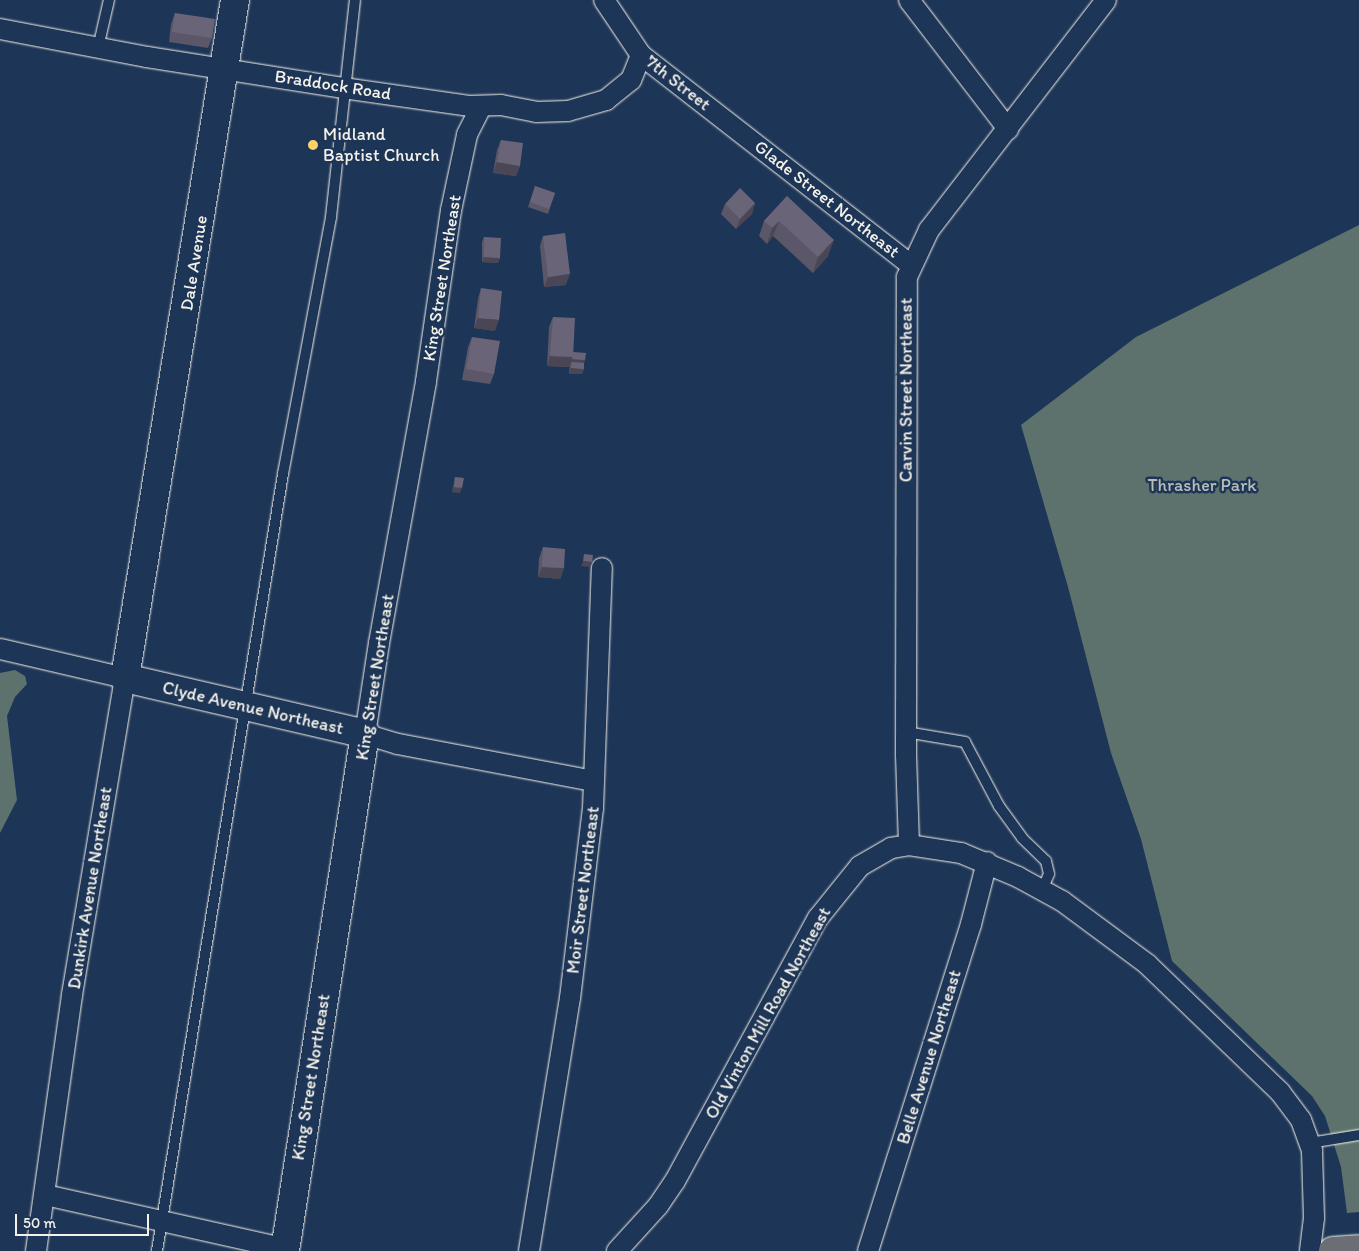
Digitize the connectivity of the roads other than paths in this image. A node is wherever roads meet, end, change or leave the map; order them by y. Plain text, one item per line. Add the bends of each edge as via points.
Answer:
1 (109, 0) edge
2 (235, 0) edge
3 (355, 0) edge
4 (604, 0) edge
5 (909, 0) edge
6 (1106, 0) edge
7 (0, 29) edge
8 (98, 48) junction
9 (641, 55) junction
10 (224, 68) junction
11 (344, 88) junction
12 (481, 107) junction
13 (1008, 128) junction
14 (744, 134) joint
15 (911, 265) junction
16 (150, 526) joint
17 (602, 568) dead end
18 (0, 649) edge
19 (125, 678) junction
20 (248, 706) junction
21 (906, 732) junction
22 (365, 734) junction
23 (594, 781) junction
24 (909, 845) junction
25 (987, 862) junction
26 (1042, 890) junction
27 (1359, 1135) edge
28 (1310, 1143) junction
29 (44, 1195) junction
30 (162, 1221) junction
31 (1359, 1249) edge
32 (286, 1250) edge
33 (36, 1251) edge
34 (157, 1251) edge
35 (529, 1251) edge
36 (617, 1251) edge
37 (868, 1251) edge
38 (1310, 1251) edge
39 (1333, 1251) edge

1 - 8 lane
2 - 10 street, Dale Avenue
3 - 11 lane
4 - 9 street, 7th Street
5 - 13 street
6 - 13 street, Carvin Street Northeast
7 - 8 street, Braddock Road
8 - 10 street, Braddock Road
9 - 12 street, Braddock Road via 631,80 619,92 585,108 536,112 500,105
9 - 14 street, 7th Street
10 - 11 street, Braddock Road
10 - 16 street, Dale Avenue
11 - 12 street, Braddock Road
11 - 20 lane via 331,216 283,474
12 - 22 street, King Street Northeast via 467,135 452,210 426,382 378,643
13 - 15 street, Carvin Street Northeast via 929,230
14 - 15 street, Glade Street Northeast
15 - 21 street, Carvin Street Northeast via 904,318
16 - 19 street, Dunkirk Avenue Northeast
17 - 23 street, Moir Street Northeast
18 - 19 street, Clyde Avenue Northeast
19 - 20 street, Clyde Avenue Northeast
19 - 29 street, Dunkirk Avenue Northeast via 72,995
20 - 22 street, Clyde Avenue Northeast
20 - 30 lane
21 - 24 street, Carvin Street Northeast
21 - 26 lane via 964,742 999,806 1022,838 1046,861 1049,874
22 - 23 street, Clyde Avenue Northeast via 398,744
22 - 32 street, King Street Northeast
23 - 35 street, Moir Street Northeast via 580,924
24 - 25 street, Old Vinton Mill Road Northeast via 961,853
24 - 36 street, Old Vinton Mill Road Northeast via 891,848 860,866 818,918 675,1181 658,1206
25 - 26 street, Old Vinton Mill Road Northeast
25 - 37 street, Belle Avenue Northeast via 971,924
26 - 28 street, Old Vinton Mill Road Northeast via 1103,928 1177,991 1280,1092 1301,1120
27 - 28 lane
28 - 38 street, Old Vinton Mill Road Northeast via 1314,1172
29 - 30 street
29 - 33 street, Dunkirk Avenue Northeast
30 - 32 street
30 - 34 lane
31 - 39 main road

